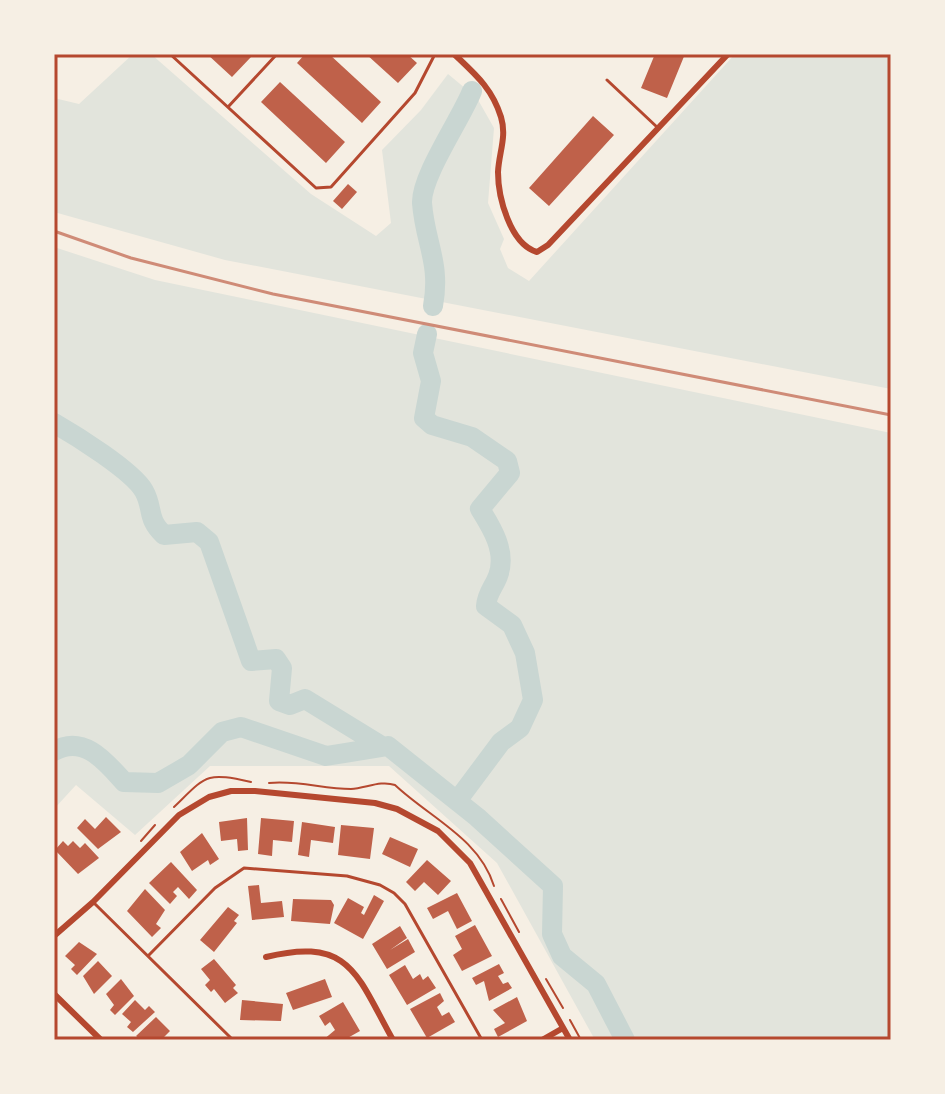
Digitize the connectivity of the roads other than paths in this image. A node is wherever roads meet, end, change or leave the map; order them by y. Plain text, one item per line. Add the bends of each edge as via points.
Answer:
1 (170, 54) edge
2 (277, 54) edge
3 (435, 54) edge
4 (454, 54) edge
5 (728, 54) edge
6 (607, 80) dead end
7 (227, 107) junction
8 (658, 128) junction
9 (93, 902) junction
10 (54, 936) edge
11 (148, 956) junction
12 (266, 957) dead end
13 (54, 994) edge
14 (563, 1028) junction
15 (101, 1040) edge
16 (233, 1040) edge
17 (393, 1040) edge
18 (482, 1040) edge
19 (542, 1040) edge
20 (570, 1040) edge

1 - 7 lane
2 - 7 lane
3 - 7 lane via 415,93 331,187 316,188
4 - 8 street via 495,99 504,138 498,175 502,200 514,230 532,250 548,245
5 - 8 street
6 - 8 lane
9 - 10 street
9 - 11 lane
9 - 14 street via 192,804 231,791 315,796 397,809 438,831 470,863
11 - 16 lane
11 - 18 lane via 215,888 244,868 365,880 405,904
12 - 17 street via 318,951 350,965
13 - 15 street
14 - 19 street
14 - 20 street

